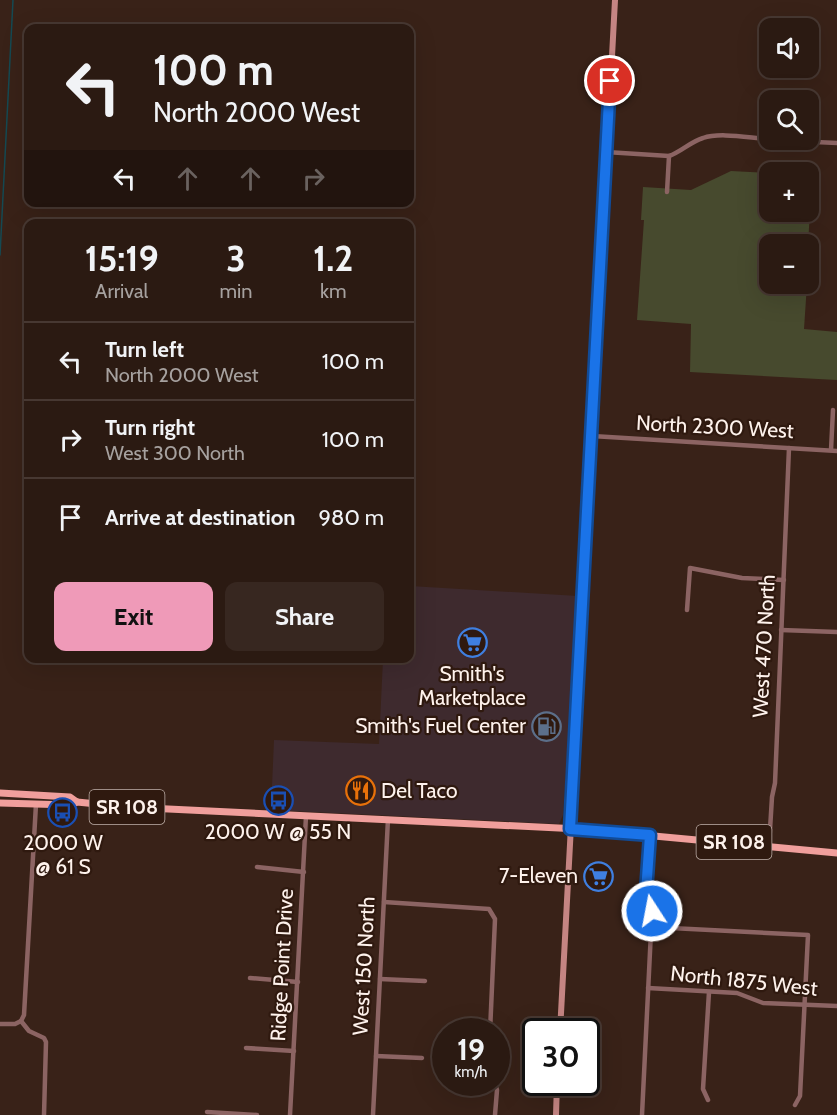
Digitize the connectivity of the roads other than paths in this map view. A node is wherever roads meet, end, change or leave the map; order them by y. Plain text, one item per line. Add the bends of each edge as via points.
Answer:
1 (615, 0) edge
2 (759, 138) edge
3 (819, 142) edge
4 (837, 143) edge
5 (606, 153) junction
6 (669, 156) junction
7 (667, 192) dead end
8 (833, 410) dead end
9 (592, 436) junction
10 (789, 448) junction
11 (831, 450) junction
12 (837, 451) edge
13 (784, 580) junction
14 (687, 610) dead end
15 (782, 630) junction
16 (837, 632) edge
17 (0, 793) edge
18 (77, 802) junction
19 (0, 803) edge
20 (36, 804) junction
21 (306, 816) junction
22 (388, 819) junction
23 (570, 829) junction
24 (650, 835) junction
25 (769, 846) junction
26 (837, 852) edge
27 (257, 867) dead end
28 (304, 872) junction
29 (384, 902) junction
30 (651, 927) junction
31 (250, 978) dead end
32 (380, 979) junction
33 (425, 981) dead end
34 (298, 982) junction
35 (648, 988) junction
36 (709, 992) junction
37 (804, 1005) junction
38 (837, 1006) edge
39 (491, 1018) edge
40 (561, 1018) edge
41 (21, 1022) junction
42 (0, 1024) edge
43 (246, 1048) dead end
44 (294, 1051) junction
45 (376, 1056) junction
46 (422, 1058) dead end
47 (497, 1096) edge
48 (557, 1096) edge
49 (708, 1100) dead end
50 (795, 1105) dead end
51 (207, 1112) dead end
52 (44, 1115) edge
53 (257, 1115) edge
54 (290, 1115) edge
55 (373, 1115) edge
56 (495, 1115) edge
57 (556, 1115) edge
58 (642, 1115) edge

1 - 5 main road
2 - 6 street via 713,136
3 - 4 street
5 - 6 street
5 - 9 main road
6 - 7 street
8 - 11 street
9 - 10 street, North 2300 West
9 - 23 main road
10 - 11 street, North 2300 West
10 - 13 street, West 470 North
11 - 12 street, North 2300 West
13 - 14 street via 742,578 690,568
13 - 15 street, West 470 North
15 - 16 street
15 - 25 street, West 470 North
17 - 18 main road, SR 108 via 70,797
18 - 20 main road, SR 108 via 70,806
18 - 21 main road, SR 108
19 - 20 main road, SR 108
20 - 41 street
21 - 22 main road, SR 108
21 - 28 street, Ridge Point Drive
22 - 23 main road, SR 108
22 - 29 street, West 150 North
23 - 24 main road, SR 108
23 - 40 main road
24 - 25 main road, SR 108
24 - 30 street via 646,892 652,911
25 - 26 main road, SR 108
27 - 28 street
28 - 34 street, Ridge Point Drive
29 - 32 street, West 150 North
29 - 39 street via 489,909 495,919
30 - 35 street
30 - 37 street via 808,935
31 - 34 street
32 - 33 street
32 - 45 street, West 150 North
34 - 44 street, Ridge Point Drive
35 - 36 street, North 1875 West
35 - 58 street
36 - 37 street, North 1875 West via 737,993 763,1003
36 - 49 street via 703,1089
37 - 38 street, North 1875 West
37 - 50 street via 800,1096
41 - 42 street
41 - 52 street via 46,1042
43 - 44 street
44 - 54 street, Ridge Point Drive
45 - 46 street
45 - 55 street, West 150 North
47 - 56 street
48 - 57 main road
51 - 53 street

